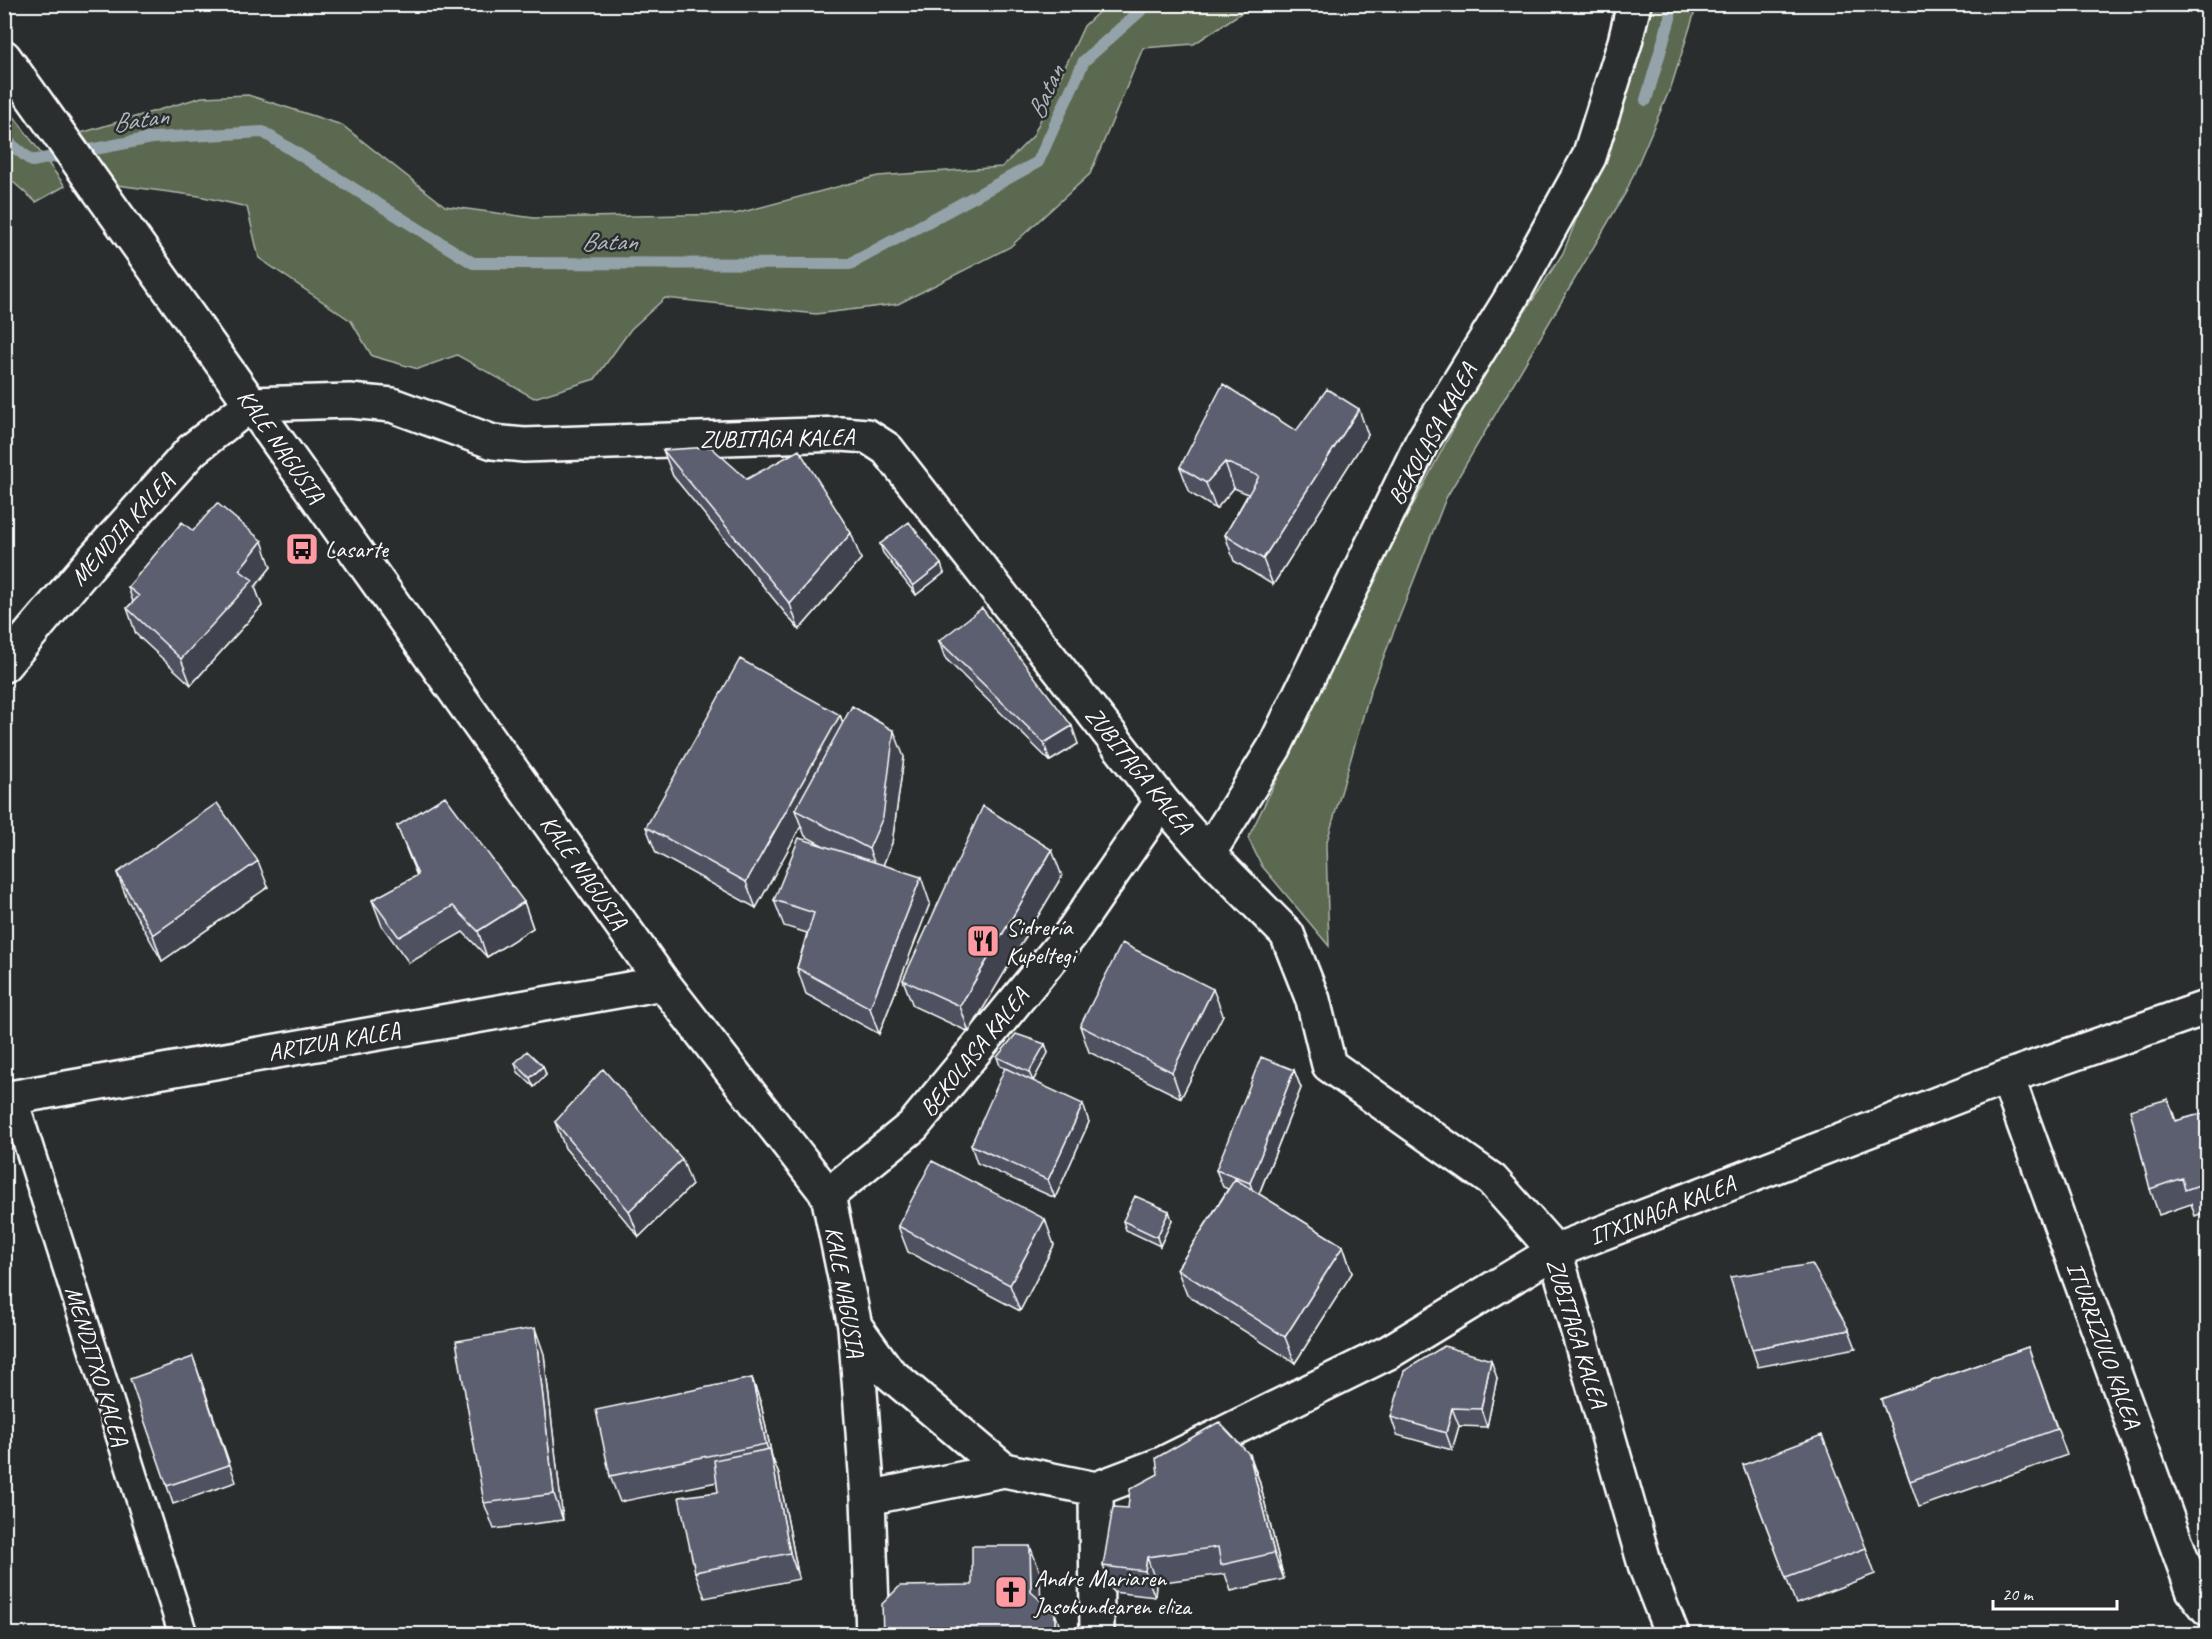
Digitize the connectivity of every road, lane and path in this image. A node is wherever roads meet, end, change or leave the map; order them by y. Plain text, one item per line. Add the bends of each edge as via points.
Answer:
1 (1634, 4) edge
2 (4, 57) edge
3 (251, 404) junction
4 (4, 665) edge
5 (1162, 801) junction
6 (1208, 854) junction
7 (663, 983) junction
8 (2208, 1007) edge
9 (2007, 1077) junction
10 (9, 1098) edge
11 (828, 1195) junction
12 (1555, 1251) junction
13 (855, 1326) junction
14 (1004, 1470) junction
15 (1096, 1489) junction
16 (868, 1498) junction
17 (2208, 1609) edge
18 (183, 1635) edge
19 (873, 1635) edge
20 (1097, 1635) edge
21 (1672, 1635) edge

1 - 6 street, BEKOLASA KALEA via 1589,157 1510,300 1422,442 1274,748
2 - 3 street, KALE NAGUSIA
3 - 4 street, MENDIA KALEA via 192,450
3 - 5 street, ZUBITAGA KALEA via 350,401 392,405 493,442 524,445 867,436 887,448
3 - 7 street, KALE NAGUSIA
5 - 6 street, ZUBITAGA KALEA
5 - 11 street, BEKOLASA KALEA via 1070,935 913,1126
6 - 12 street, ZUBITAGA KALEA via 1287,934 1314,1000 1329,1065 1492,1180
7 - 10 street, ARTZUA KALEA
7 - 11 street, KALE NAGUSIA
8 - 9 street, ITXINAGA KALEA
9 - 12 street, ITXINAGA KALEA
9 - 17 street, ITURRIZULO KALEA via 2193,1590
10 - 18 street, MENDITXO KALEA
11 - 13 street, KALE NAGUSIA
12 - 15 street, ITXINAGA KALEA via 1389,1352 1162,1464
12 - 21 street, ZUBITAGA KALEA via 1646,1568
13 - 14 street via 888,1372
13 - 16 street, KALE NAGUSIA
14 - 15 street
14 - 16 street
15 - 20 street
16 - 19 street, KALE NAGUSIA

